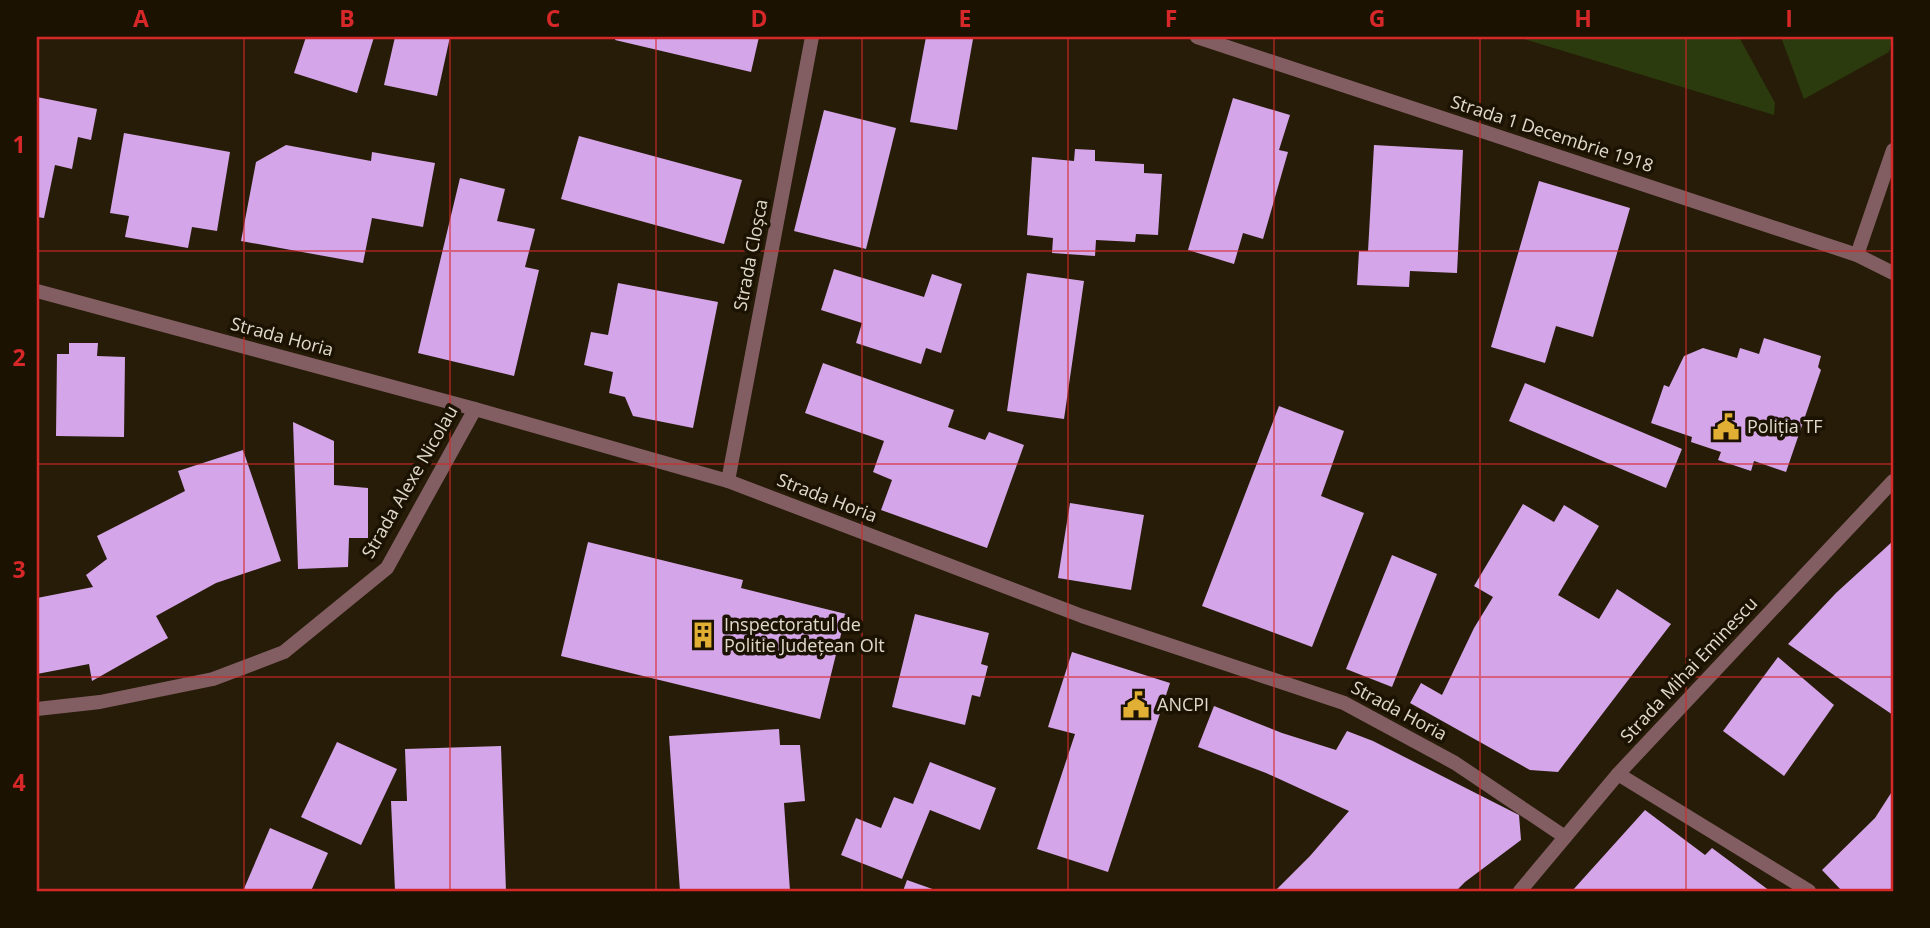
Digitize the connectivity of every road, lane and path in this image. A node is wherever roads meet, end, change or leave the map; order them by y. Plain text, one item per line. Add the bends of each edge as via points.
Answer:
1 (812, 37) edge
2 (1197, 37) edge
3 (1893, 150) edge
4 (1857, 255) junction
5 (1893, 273) edge
6 (37, 291) edge
7 (475, 409) junction
8 (728, 481) junction
9 (1893, 481) edge
10 (37, 709) edge
11 (1618, 774) junction
12 (1565, 837) junction
13 (1520, 891) edge
14 (1810, 891) edge

1 - 8 street, Strada Cloșca
2 - 4 street, Strada 1 Decembrie 1918
3 - 4 street
4 - 5 street, Strada 1 Decembrie 1918
6 - 7 street, Strada Horia
7 - 8 street, Strada Horia
7 - 10 street, Strada Alexe Nicolau via 387,568 284,652 213,678 100,702
8 - 12 street, Strada Horia via 1082,615 1344,703 1455,763
9 - 11 street, Strada Mihai Eminescu
11 - 12 street, Strada Mihai Eminescu
11 - 14 street
12 - 13 street, Strada Mihai Eminescu

